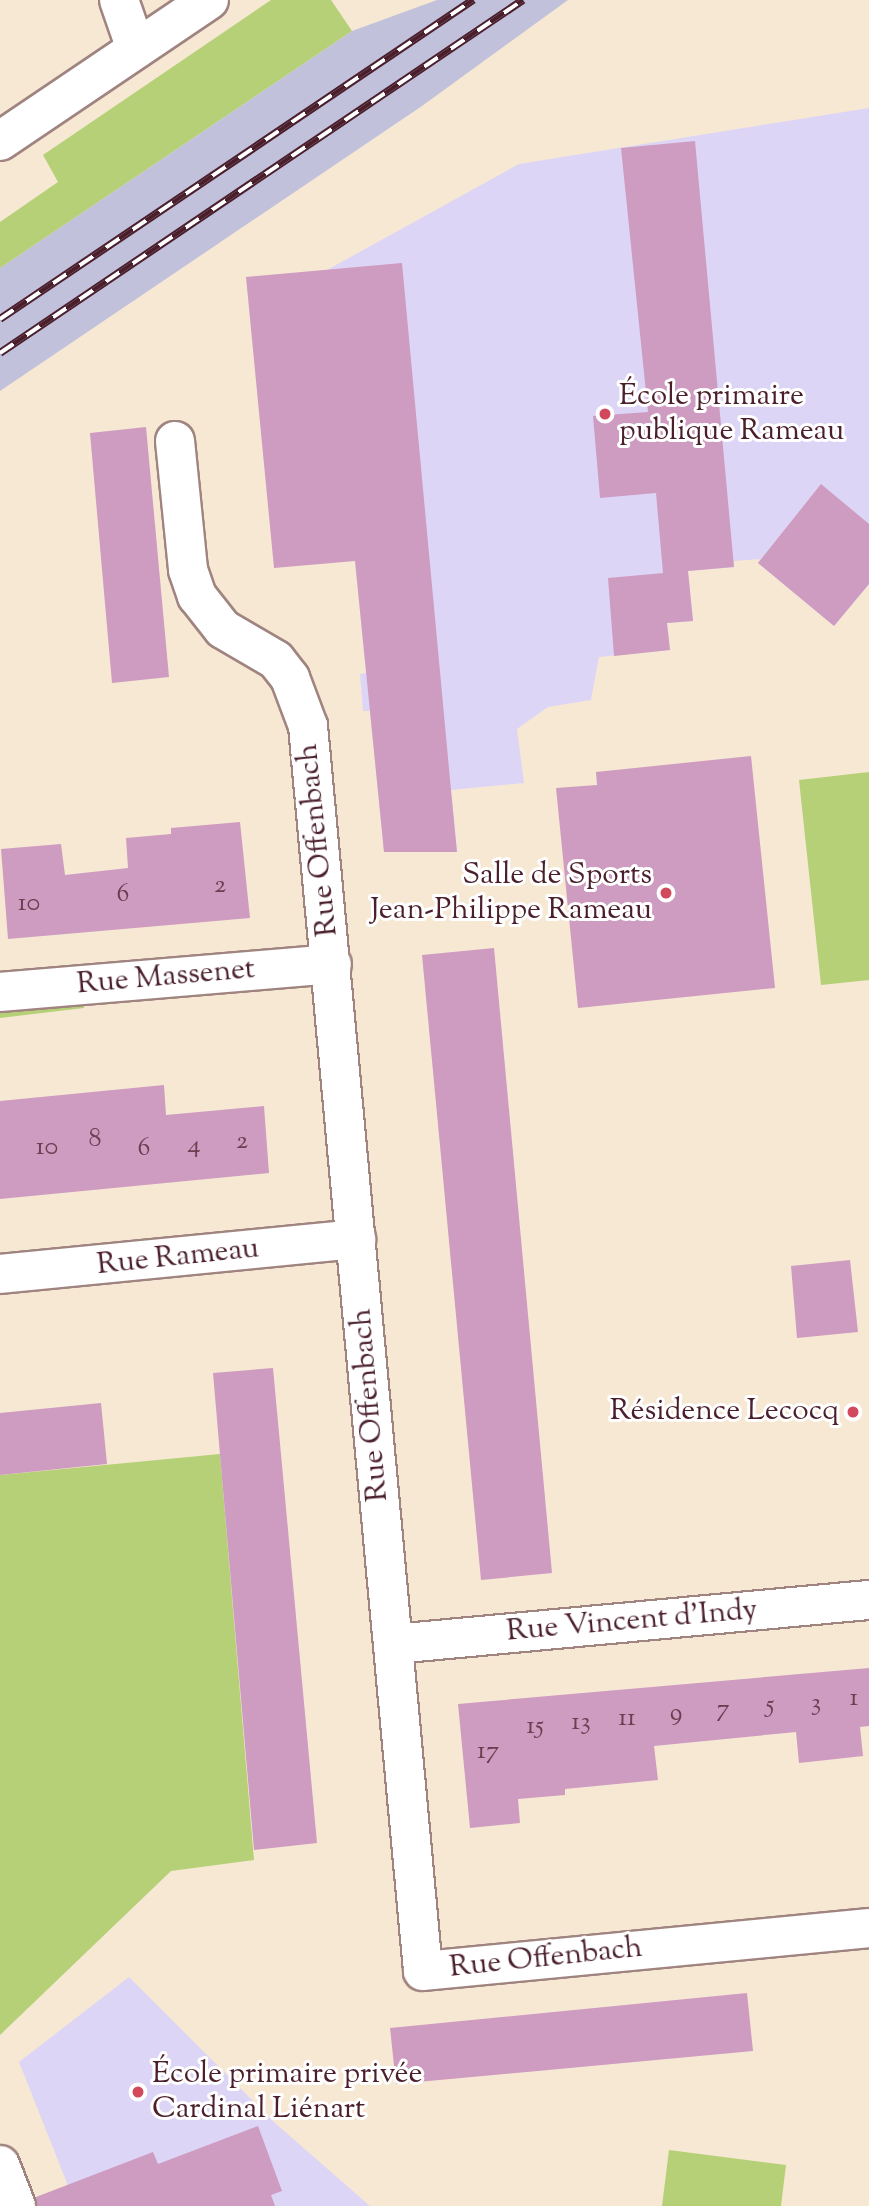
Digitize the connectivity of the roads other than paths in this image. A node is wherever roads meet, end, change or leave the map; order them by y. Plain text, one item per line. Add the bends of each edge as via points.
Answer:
1 (120, 0) edge
2 (209, 0) edge
3 (136, 49) junction
4 (0, 141) edge
5 (175, 441) dead end
6 (332, 964) junction
7 (0, 992) edge
8 (356, 1239) junction
9 (0, 1274) edge
10 (869, 1600) edge
11 (394, 1644) junction
12 (869, 1928) edge
13 (0, 2165) edge
14 (16, 2206) edge

1 - 3 street
2 - 3 street
3 - 4 street
5 - 6 street, Rue Offenbach via 188,570 197,596 223,629 276,660 302,703
6 - 7 street, Rue Massenet
6 - 8 street, Rue Offenbach
8 - 9 street, Rue Rameau
8 - 11 street, Rue Offenbach
10 - 11 street, Rue Vincent d'Indy
11 - 12 street, Rue Offenbach via 422,1971
13 - 14 street

